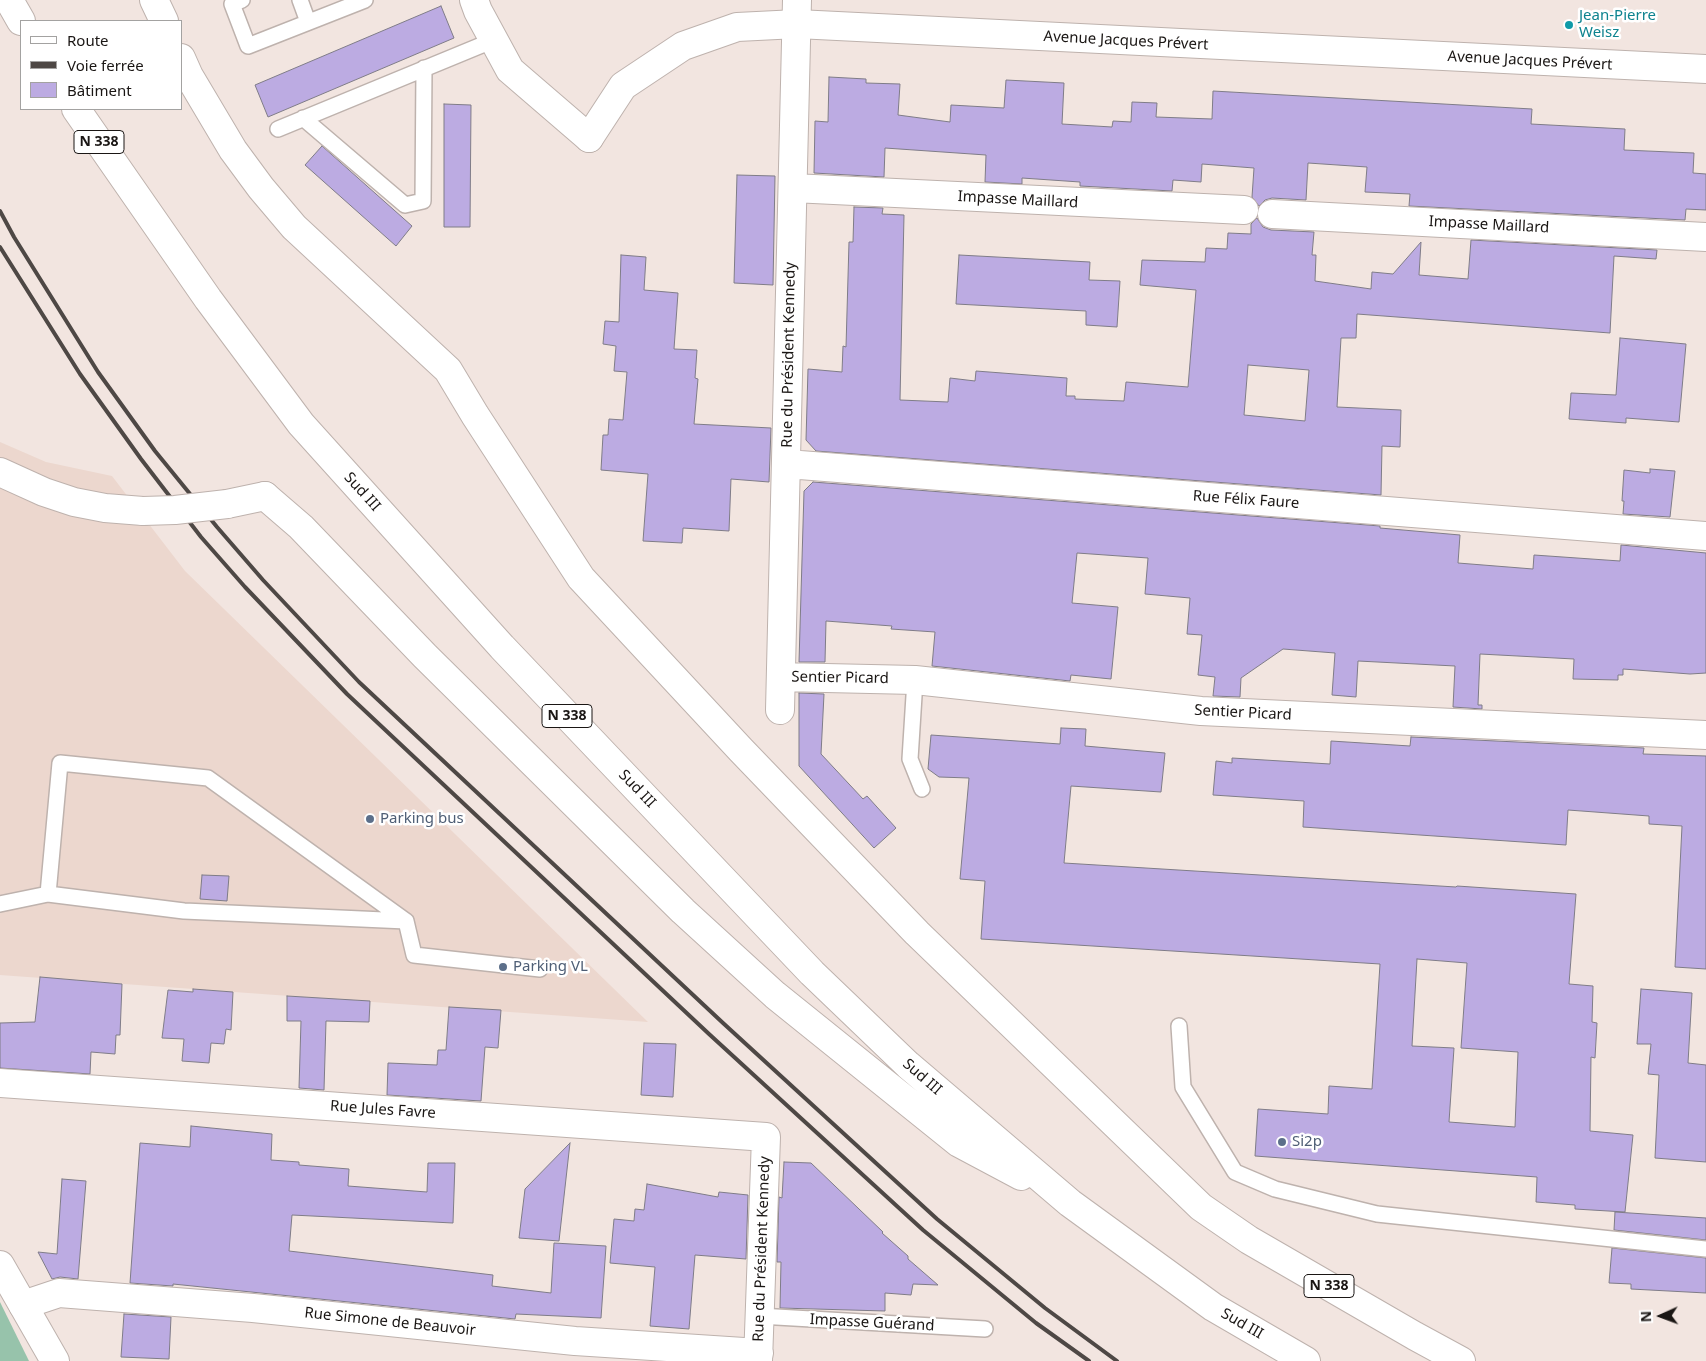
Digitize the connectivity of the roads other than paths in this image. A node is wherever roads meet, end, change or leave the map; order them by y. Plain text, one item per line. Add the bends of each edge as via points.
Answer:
1 (8, 0) edge
2 (154, 0) edge
3 (242, 0) edge
4 (300, 0) edge
5 (365, 0) edge
6 (474, 0) edge
7 (797, 12) edge
8 (21, 20) edge
9 (164, 20) edge
10 (308, 22) junction
11 (494, 40) junction
12 (182, 60) edge
13 (424, 68) junction
14 (1706, 69) edge
15 (77, 110) edge
16 (303, 118) junction
17 (278, 128) dead end
18 (793, 188) junction
19 (1244, 210) dead end
20 (1272, 214) dead end
21 (1706, 237) edge
22 (787, 464) junction
23 (0, 472) edge
24 (1706, 536) edge
25 (781, 677) junction
26 (915, 680) junction
27 (780, 710) dead end
28 (1706, 735) edge
29 (922, 788) dead end
30 (48, 894) junction
31 (0, 904) edge
32 (406, 921) junction
33 (540, 969) dead end
34 (1179, 1026) dead end
35 (0, 1083) edge
36 (766, 1137) joint
37 (1070, 1204) junction
38 (1706, 1249) edge
39 (0, 1265) edge
40 (23, 1305) junction
41 (759, 1316) junction
42 (985, 1329) dead end
43 (758, 1357) edge
44 (55, 1361) edge
45 (1306, 1361) edge
46 (1461, 1361) edge

1 - 8 main road
2 - 9 main road
3 - 10 lane via 232,4 248,46
4 - 10 lane
5 - 10 lane
6 - 11 main road
7 - 11 main road, Avenue Jacques Prévert via 736,27 683,46 623,86 589,138 510,70
7 - 14 main road, Avenue Jacques Prévert
7 - 18 main road, Rue du Président Kennedy
11 - 13 lane
12 - 46 main road, N 338 via 233,150 294,227 448,370 581,578 917,933 1200,1206 1249,1240
13 - 16 lane
13 - 16 lane via 423,201 405,204
15 - 37 main road, Sud III / N 338 via 208,299 301,424 502,648 812,973 908,1066
16 - 17 lane
18 - 19 main road, Impasse Maillard
18 - 22 main road, Rue du Président Kennedy
20 - 21 main road, Impasse Maillard
22 - 24 main road, Rue Félix Faure
22 - 25 main road, Rue du Président Kennedy
23 - 37 main road, bridge via 44,492 105,508 175,510 265,496 301,527 425,656 682,911 775,995 959,1143
25 - 26 main road, Sentier Picard
25 - 27 main road, Rue du Président Kennedy
26 - 28 main road, Sentier Picard via 1201,711
26 - 29 lane via 910,759
30 - 31 lane
30 - 32 lane via 184,911
30 - 32 lane via 60,763 208,778
32 - 33 lane via 414,956
34 - 38 lane via 1183,1088 1235,1172 1275,1190 1377,1214
35 - 36 main road, Rue Jules Favre
36 - 41 main road, Rue du Président Kennedy
37 - 45 main road, Sud III / N 338 via 1214,1307
39 - 40 main road
40 - 43 main road, Rue Simone de Beauvoir via 58,1293 253,1308
40 - 44 main road
41 - 42 lane, Impasse Guérand
41 - 43 main road, Rue du Président Kennedy

